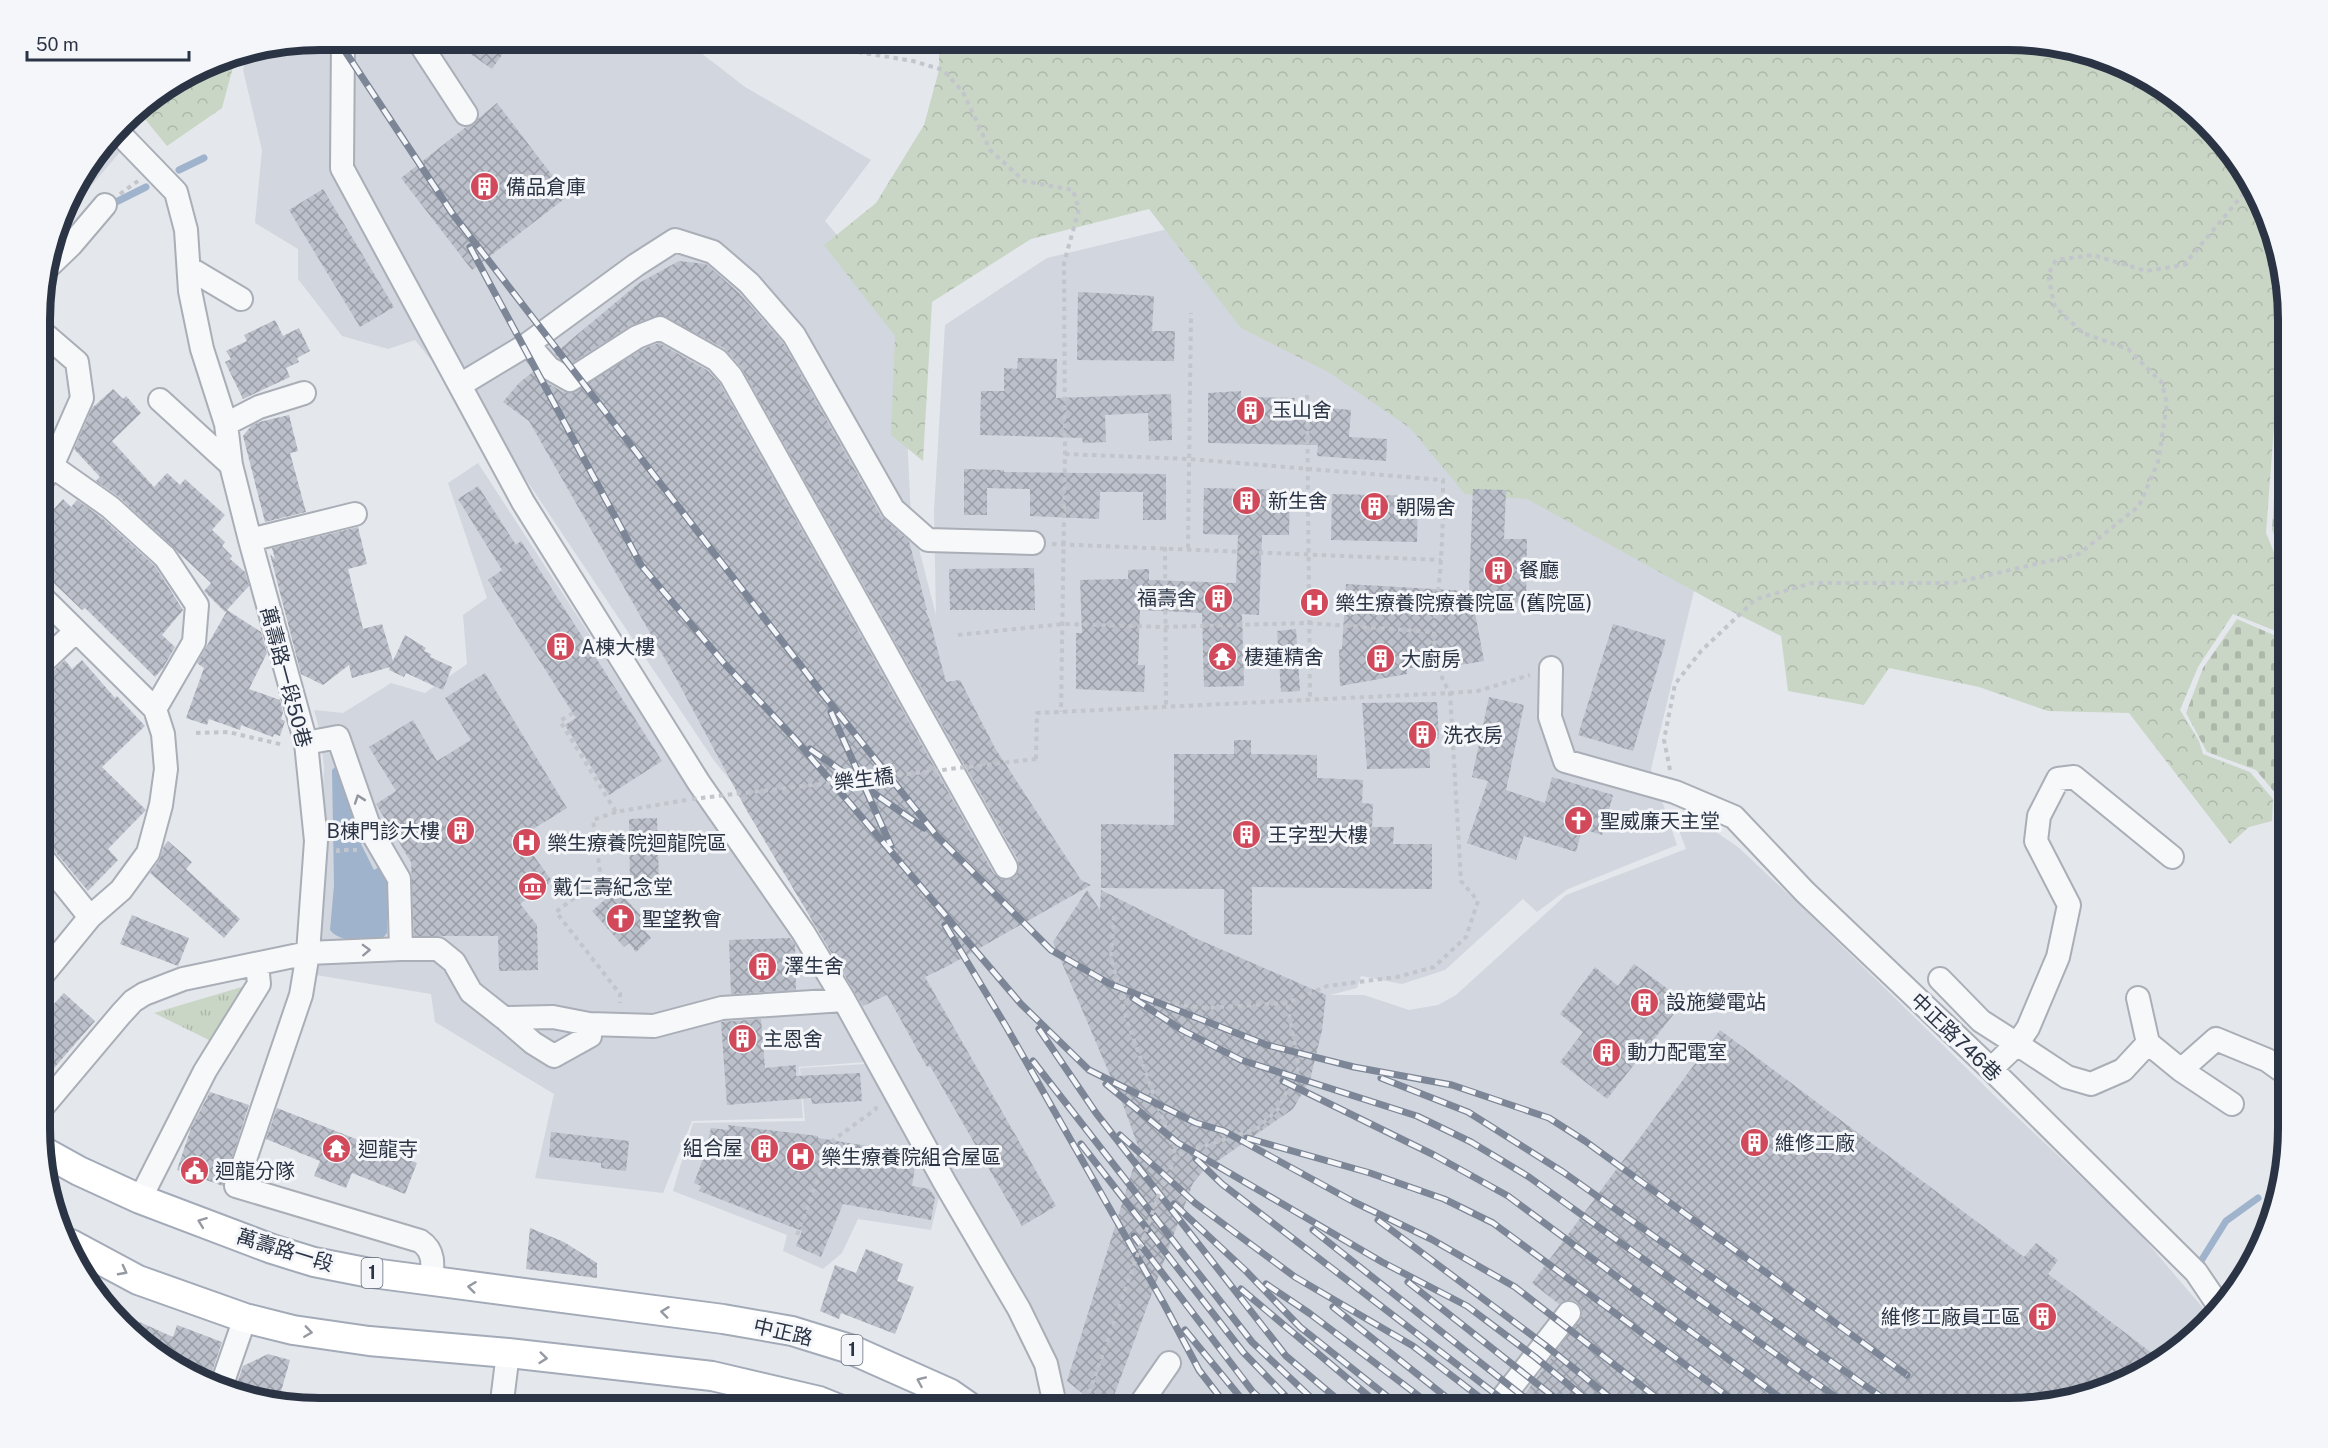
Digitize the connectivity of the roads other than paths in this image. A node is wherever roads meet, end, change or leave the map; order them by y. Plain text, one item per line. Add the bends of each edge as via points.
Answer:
1 (343, 50) edge
2 (424, 50) edge
3 (466, 114) dead end
4 (122, 136) edge
5 (105, 204) road end
6 (57, 259) edge
7 (189, 268) junction
8 (241, 299) dead end
9 (50, 339) edge
10 (528, 344) junction
11 (460, 386) junction
12 (304, 393) dead end
13 (160, 400) dead end
14 (226, 424) junction
15 (231, 465) junction
16 (50, 467) edge
17 (50, 476) edge
18 (355, 514) dead end
19 (250, 540) junction
20 (1033, 543) road end
21 (50, 606) edge
22 (76, 631) junction
23 (50, 656) edge
24 (1551, 668) road end
25 (155, 709) junction
26 (306, 743) junction
27 (2172, 856) dead end
28 (50, 867) edge
29 (1006, 867) dead end
30 (90, 917) junction
31 (401, 949) junction
32 (308, 952) junction
33 (257, 964) junction
34 (50, 966) edge
35 (1940, 979) dead end
36 (2138, 998) dead end
37 (844, 1000) junction
38 (504, 1018) junction
39 (589, 1024) junction
40 (2148, 1043) junction
41 (2017, 1044) junction
42 (2278, 1068) edge
43 (1991, 1069) junction
44 (2181, 1070) junction
45 (50, 1098) edge
46 (2232, 1104) dead end
47 (51, 1155) edge
48 (140, 1199) junction
49 (77, 1247) edge
50 (431, 1282) junction
51 (2216, 1302) edge
52 (1569, 1313) dead end
53 (245, 1318) junction
54 (723, 1319) joint
55 (508, 1353) junction
56 (1169, 1363) dead end
57 (223, 1381) edge
58 (502, 1398) edge
59 (795, 1398) edge
60 (956, 1398) edge
61 (1053, 1398) edge
62 (1145, 1398) edge
63 (1503, 1398) edge

1 - 11 street via 342,168
2 - 3 street
4 - 7 street, 萬壽路一段50巷 via 176,192 186,230
5 - 6 street
7 - 8 street
7 - 14 street, 萬壽路一段50巷 via 202,349
9 - 16 street via 77,362 82,398
10 - 11 street
10 - 20 street via 675,240 713,252 749,283 794,335 893,509 928,540
10 - 29 street via 549,368 570,380 637,337 660,328 717,360 731,376
11 - 37 street via 523,502 699,783 803,932
12 - 14 street via 259,407
13 - 15 street
14 - 15 street, 萬壽路一段50巷
15 - 19 street, 萬壽路一段50巷
17 - 25 street via 110,507 165,557 197,605 194,642
18 - 19 street
19 - 26 street, 萬壽路一段50巷
21 - 22 street
22 - 23 street
22 - 25 street
24 - 43 street, 中正路746巷 via 1550,717 1565,761 1675,792 1734,817 1805,892
25 - 30 street via 163,734 166,769 148,853 120,890
31 -> 26 street via 399,879 370,829 338,737
26 - 32 street, 萬壽路一段50巷 via 316,841
27 - 41 street via 2074,777 2058,779 2039,816 2036,841 2069,905 2058,957 2028,1028
28 - 30 street
30 - 34 street
32 -> 31 street
31 - 38 street via 438,949 454,962 471,993
32 - 33 street
32 - 50 street, 萬壽路一段50巷 via 301,995 236,1186 420,1241 432,1255
33 - 45 street via 183,979 133,1001
33 - 48 street via 259,984 205,1071
35 - 41 street via 1981,1021
36 - 40 street
37 - 39 street via 722,1008 654,1026
37 - 61 street via 1019,1309 1046,1364
38 - 39 street via 553,1017
38 - 39 street via 554,1056 590,1036
40 - 41 street via 2122,1071 2091,1084 2067,1077
40 - 44 street
41 - 43 street
42 - 44 street via 2216,1039
43 - 51 street, 中正路746巷 via 2196,1272
44 - 46 street
47 - 48 main road, 萬壽路一段 / 1
50 -> 48 main road, 萬壽路一段 / 1 via 314,1262
49 -> 53 main road via 138,1280
54 -> 50 main road, 萬壽路一段 / 1
52 - 63 street
53 -> 55 main road via 293,1330 369,1341
53 - 57 street
60 -> 54 main road, 中正路 / 1 via 850,1349 792,1331
55 - 58 street
55 -> 59 main road via 712,1376
56 - 62 street

